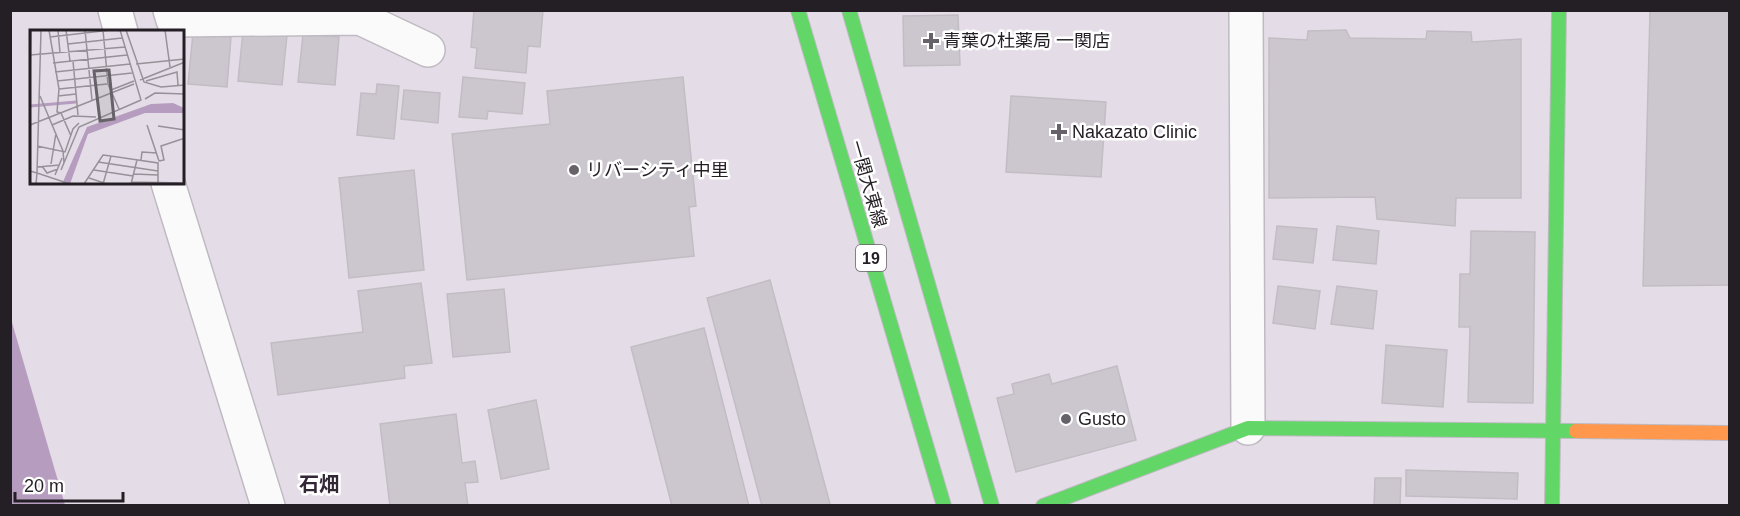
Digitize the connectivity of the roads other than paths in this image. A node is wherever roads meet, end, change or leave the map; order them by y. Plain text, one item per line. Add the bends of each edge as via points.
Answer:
1 (115, 10) edge
2 (170, 10) edge
3 (798, 10) edge
4 (849, 10) edge
5 (1246, 10) edge
6 (1559, 10) edge
7 (120, 30) edge
8 (428, 50) dead end
9 (168, 184) edge
10 (1248, 428) junction
11 (1552, 432) junction
12 (1730, 432) edge
13 (268, 506) edge
14 (944, 506) edge
15 (992, 506) edge
16 (1043, 506) edge
17 (1552, 506) edge

1 - 7 street
2 - 8 street via 173,20 360,18
3 - 14 street, 一関大東線 / 19
4 - 15 street, 一関大東線
5 - 10 street
6 - 11 street
9 - 13 street
10 - 11 street
10 - 16 street
11 - 12 street
11 - 17 street

